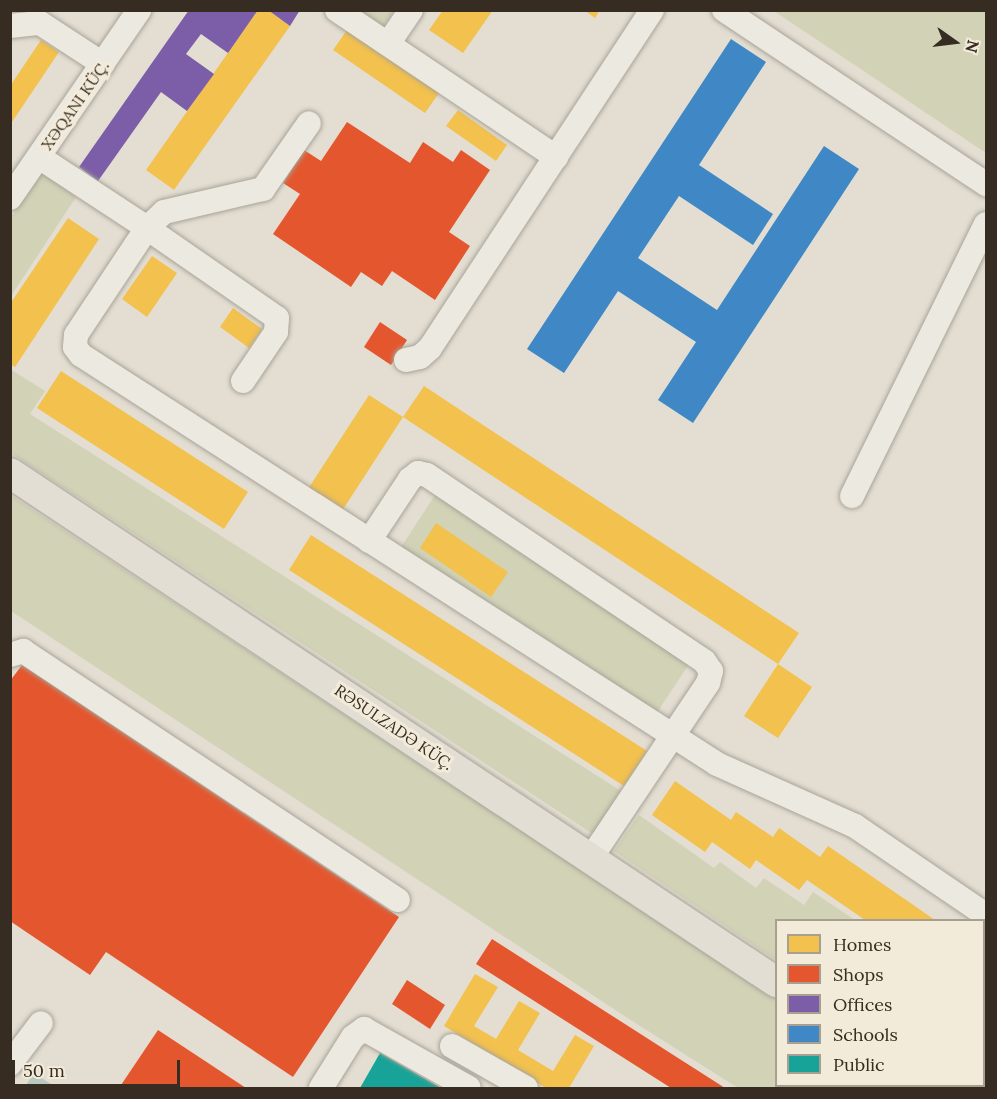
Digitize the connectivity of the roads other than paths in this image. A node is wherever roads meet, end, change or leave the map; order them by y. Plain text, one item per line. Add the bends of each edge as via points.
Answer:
1 (139, 10) edge
2 (338, 10) edge
3 (411, 10) edge
4 (652, 10) edge
5 (724, 10) edge
6 (10, 26) edge
7 (388, 44) junction
8 (104, 64) junction
9 (309, 123) dead end
10 (39, 157) junction
11 (556, 157) junction
12 (987, 184) edge
13 (10, 198) edge
14 (987, 224) edge
15 (147, 228) junction
16 (406, 360) dead end
17 (243, 381) dead end
18 (10, 473) edge
19 (852, 496) dead end
20 (369, 542) junction
21 (10, 655) edge
22 (672, 736) junction
23 (591, 858) junction
24 (398, 900) dead end
25 (987, 915) edge
26 (775, 981) edge
27 (41, 1023) dead end
28 (452, 1046) dead end
29 (10, 1064) edge
30 (321, 1089) edge
31 (468, 1089) edge
32 (526, 1089) edge

1 - 8 street, XƏQANI KÜÇ.
2 - 7 street
3 - 7 street
4 - 11 street
5 - 12 street
6 - 8 street via 40,23
7 - 11 street
8 - 10 street, XƏQANI KÜÇ.
9 - 15 street via 263,189 164,212
10 - 13 street, XƏQANI KÜÇ.
10 - 15 street
11 - 16 street via 430,348 420,357
14 - 19 street
15 - 17 street via 277,318 276,332
15 - 20 street via 76,335 75,347
18 - 23 main road, RƏSULZADƏ KÜÇ.
20 - 22 street
20 - 22 street via 410,479 418,473 427,475 704,661 711,671 708,683
21 - 24 street via 23,651
22 - 23 street
22 - 25 street via 726,769 855,825
23 - 26 main road, RƏSULZADƏ KÜÇ.
27 - 29 street
28 - 32 street
30 - 31 street via 353,1037 364,1029

